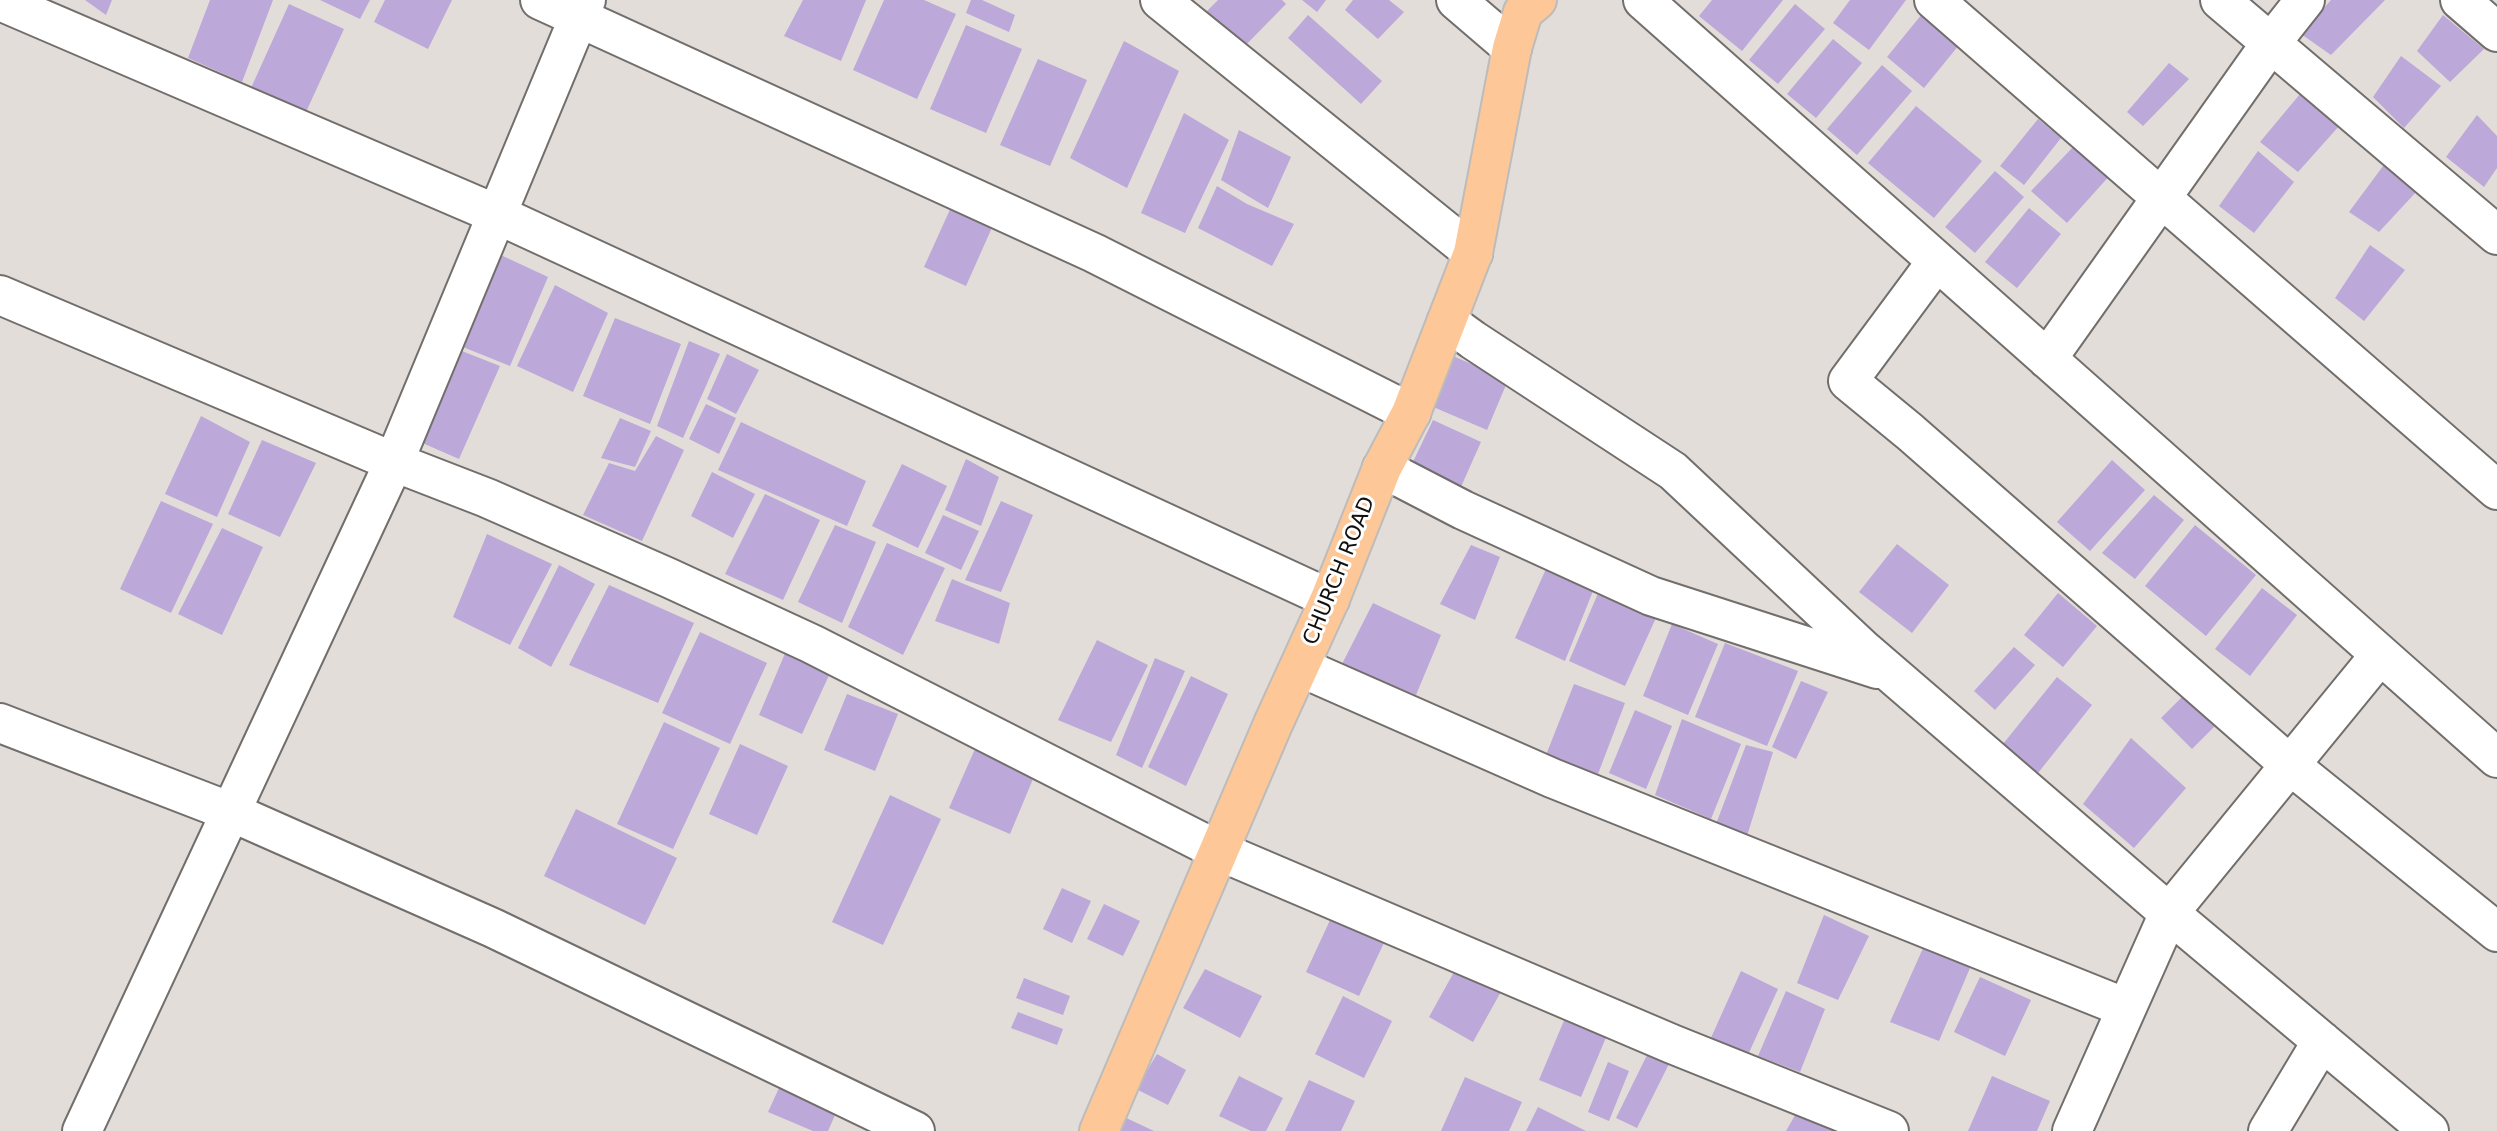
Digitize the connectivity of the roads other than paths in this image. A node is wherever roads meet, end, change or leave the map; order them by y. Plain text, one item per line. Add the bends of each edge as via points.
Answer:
1 (540, 0) edge
2 (1160, 0) edge
3 (1456, 0) edge
4 (1537, 0) edge
5 (1643, 0) edge
6 (1934, 0) edge
7 (2220, 0) edge
8 (2305, 0) edge
9 (2460, 0) edge
10 (0, 1) edge
11 (582, 9) edge
12 (2497, 32) edge
13 (2271, 43) junction
14 (1512, 48) junction
15 (2161, 199) junction
16 (496, 214) junction
17 (2497, 235) edge
18 (1473, 253) junction
19 (1937, 261) junction
20 (0, 295) edge
21 (1447, 321) junction
22 (2048, 359) junction
23 (1411, 413) junction
24 (394, 462) junction
25 (1382, 468) junction
26 (2497, 490) edge
27 (1330, 599) junction
28 (2380, 655) junction
29 (1300, 667) junction
30 (1892, 674) junction
31 (0, 723) edge
32 (2497, 758) edge
33 (2290, 765) junction
34 (232, 813) junction
35 (1219, 852) junction
36 (2169, 913) junction
37 (2497, 932) edge
38 (2126, 1008) junction
39 (2322, 1041) junction
40 (82, 1131) edge
41 (915, 1131) edge
42 (1099, 1131) edge
43 (1889, 1131) edge
44 (2072, 1131) edge
45 (2268, 1131) edge
46 (2430, 1131) edge

1 - 11 street
2 - 18 street
3 - 14 street
4 - 14 main road, CHURCH ROAD via 1523,12
5 - 19 street
6 - 15 street
7 - 13 street
8 - 13 street
9 - 12 street
10 - 16 street
11 - 16 street
11 - 23 street via 1094,253
13 - 15 street
13 - 17 street
14 - 18 main road, CHURCH ROAD
15 - 22 street
15 - 26 street
16 - 24 street
16 - 27 street
18 - 21 main road, CHURCH ROAD
19 - 22 street
19 - 33 street via 1848,381
20 - 24 street
21 - 23 main road, CHURCH ROAD
21 - 30 street via 1673,471
22 - 28 street
23 - 25 main road, CHURCH ROAD
24 - 34 street
24 - 35 street via 486,498 812,644
25 - 27 main road, CHURCH ROAD
25 - 30 street via 1651,596
27 - 29 main road, CHURCH ROAD
28 - 32 street
28 - 33 street
29 - 35 main road, CHURCH ROAD
29 - 38 street via 1552,778
30 - 36 street
31 - 34 street
33 - 36 street
33 - 37 street
34 - 40 street
34 - 41 street via 494,928
35 - 42 main road, CHURCH ROAD
35 - 43 street
36 - 38 street
36 - 39 street
38 - 44 street
39 - 45 street
39 - 46 street

